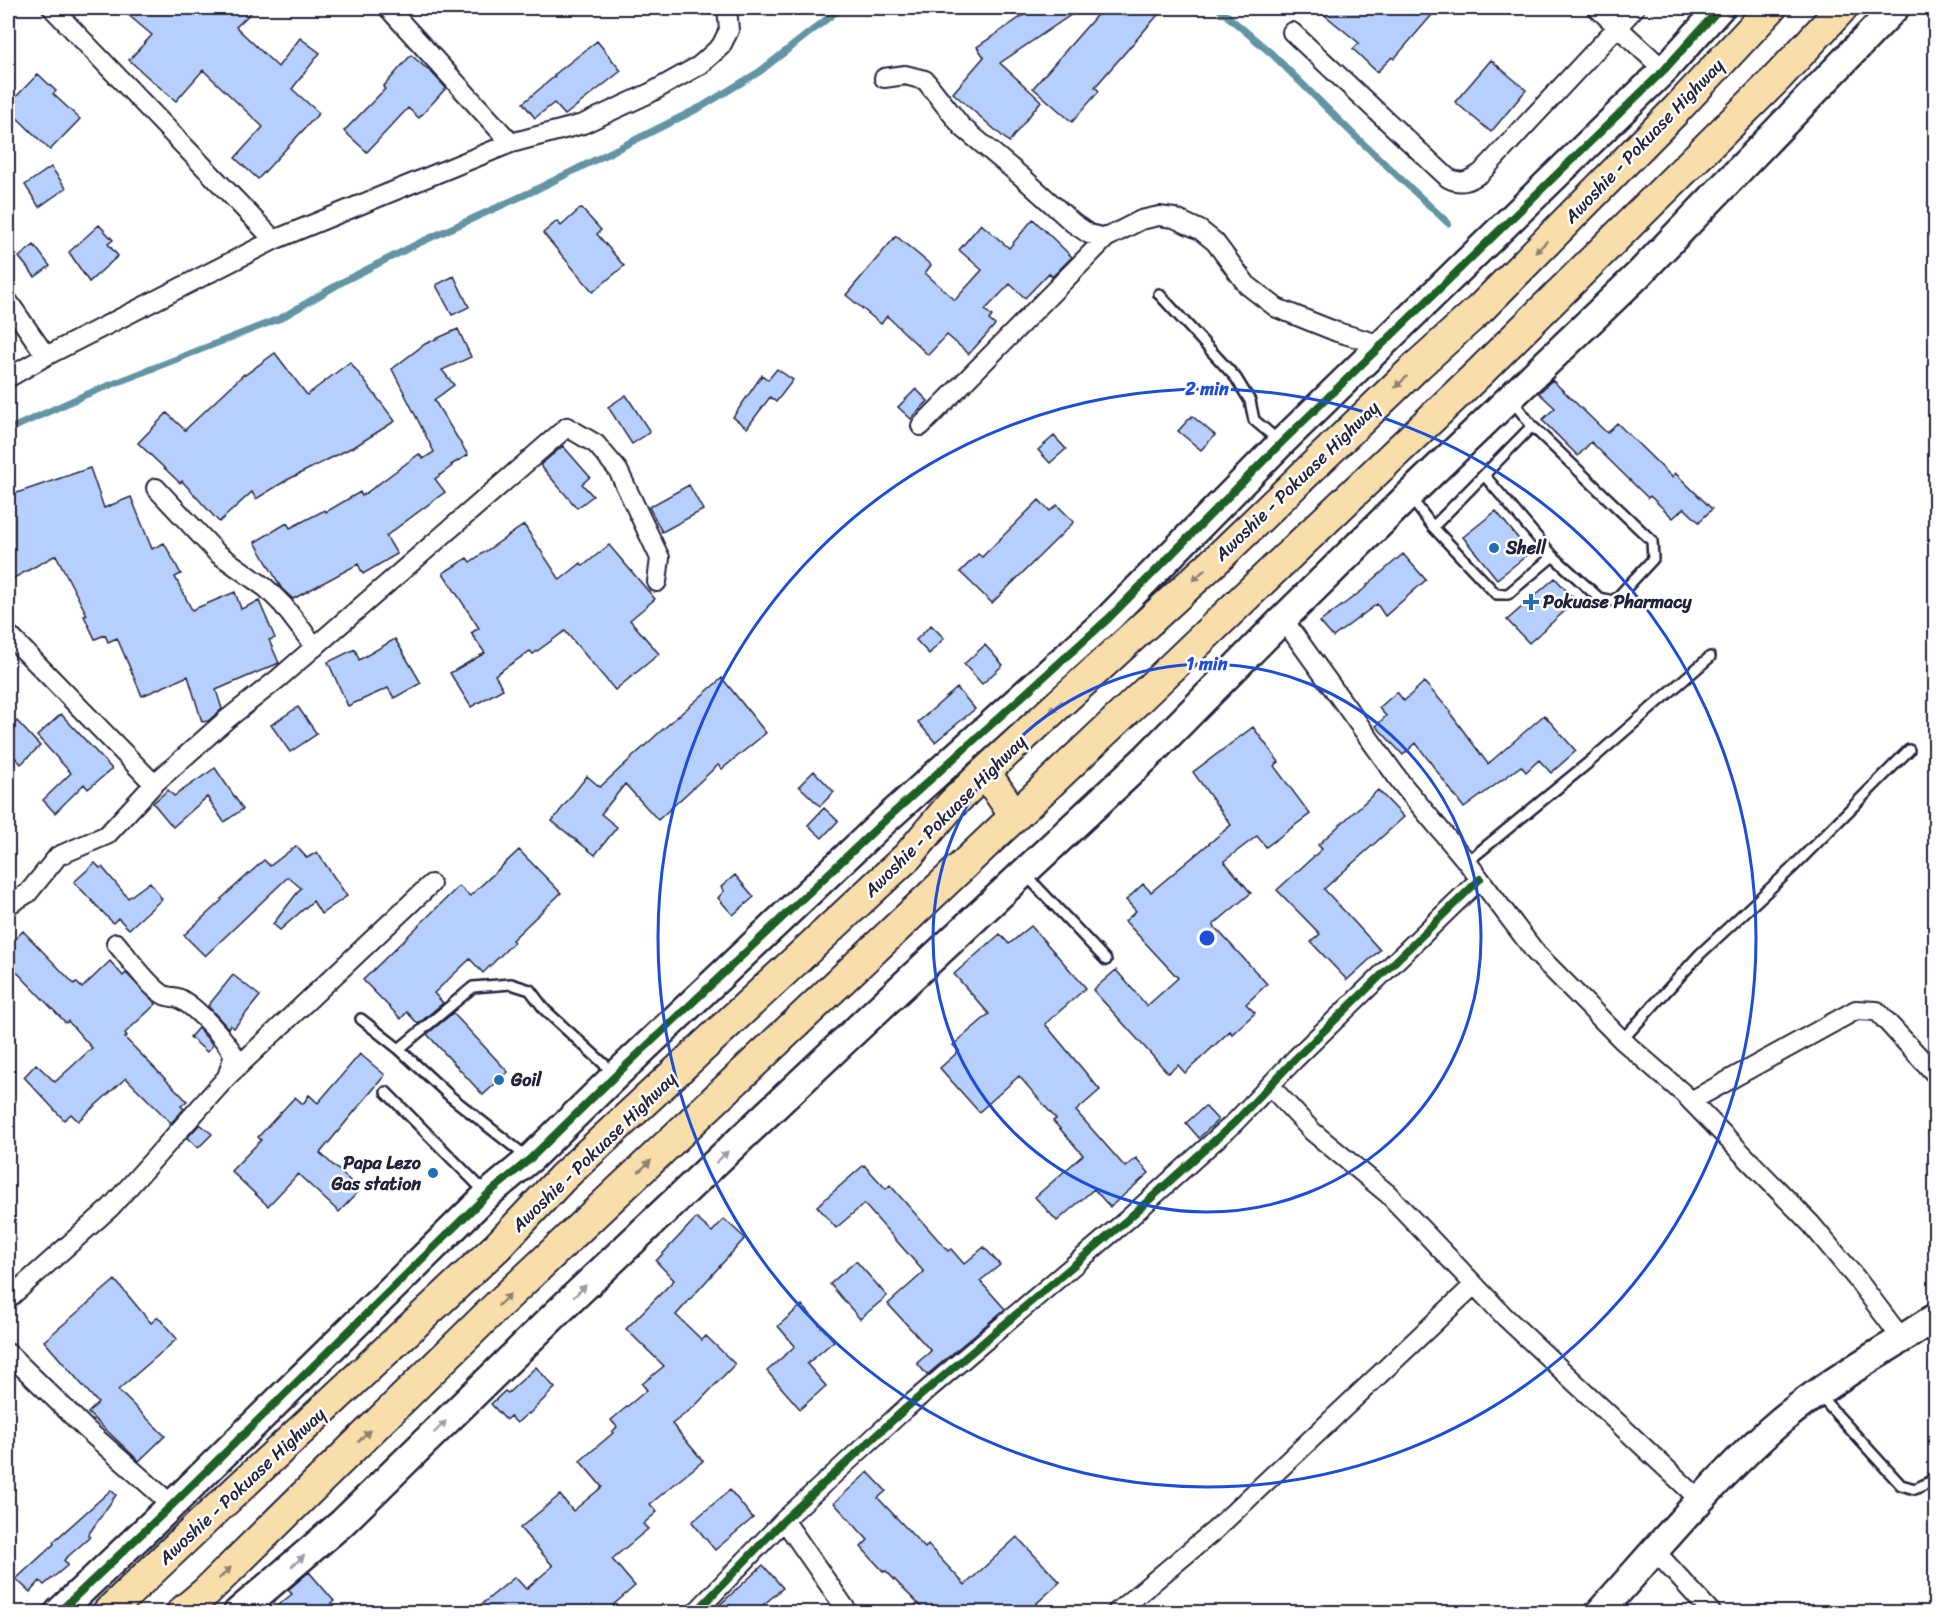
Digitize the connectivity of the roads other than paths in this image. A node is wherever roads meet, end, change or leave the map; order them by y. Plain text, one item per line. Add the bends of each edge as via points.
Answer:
1 (52, 8) edge
2 (388, 8) edge
3 (727, 8) edge
4 (1597, 8) edge
5 (1635, 8) edge
6 (1720, 8) edge
7 (1770, 8) edge
8 (1842, 8) edge
9 (1895, 8) edge
10 (1617, 25) junction
11 (1292, 32) dead end
12 (1664, 70) junction
13 (884, 78) dead end
14 (512, 143) junction
15 (1106, 238) junction
16 (274, 240) junction
17 (1159, 294) dead end
18 (8, 301) edge
19 (1382, 345) junction
20 (46, 356) junction
21 (8, 378) edge
22 (1510, 398) junction
23 (921, 426) dead end
24 (1532, 426) junction
25 (1281, 443) junction
26 (1484, 475) junction
27 (156, 488) dead end
28 (1408, 496) junction
29 (1433, 527) junction
30 (1553, 556) junction
31 (657, 582) dead end
32 (1282, 619) junction
33 (8, 634) edge
34 (315, 647) junction
35 (1710, 657) dead end
36 (1909, 750) dead end
37 (985, 772) junction
38 (154, 784) junction
39 (1016, 816) junction
40 (1467, 862) junction
41 (1024, 872) junction
42 (1480, 879) junction
43 (430, 884) dead end
44 (8, 905) edge
45 (116, 943) dead end
46 (1106, 960) dead end
47 (361, 1019) dead end
48 (1622, 1040) junction
49 (399, 1050) junction
50 (616, 1074) junction
51 (1935, 1075) edge
52 (227, 1077) junction
53 (1270, 1086) junction
54 (386, 1092) dead end
55 (1691, 1101) junction
56 (530, 1160) junction
57 (488, 1194) junction
58 (1474, 1285) junction
59 (8, 1299) edge
60 (1935, 1317) edge
61 (1902, 1339) junction
62 (8, 1353) edge
63 (1817, 1393) junction
64 (1935, 1479) edge
65 (1700, 1500) junction
66 (171, 1505) junction
67 (784, 1520) junction
68 (1655, 1551) junction
69 (59, 1612) edge
70 (108, 1612) edge
71 (182, 1612) edge
72 (238, 1612) edge
73 (696, 1612) edge
74 (848, 1612) edge
75 (1117, 1612) edge
76 (1600, 1612) edge
77 (1711, 1612) edge

1 - 16 street
2 - 14 street
3 - 14 street via 726,39 700,65 583,124
4 - 10 street
5 - 10 street
6 - 12 street
7 -> 37 main road, Awoshie - Pokuase Highway via 1676,110 1480,309
8 - 39 main road via 1778,78 1477,375
9 - 22 street via 1638,275
10 - 11 street via 1481,173 1468,181 1456,182
10 - 12 street
12 - 19 street
13 - 15 street via 905,75 925,80 962,127 1073,223 1089,234
14 - 16 street
15 - 19 street via 1141,220 1174,218 1215,242 1247,285 1277,308 1337,333
15 - 23 street
16 - 20 street
17 - 25 lane via 1236,378 1250,402 1254,420
18 - 20 street
19 - 25 street
20 - 21 street
22 - 24 lane
22 - 28 street
24 - 26 lane
24 - 30 lane via 1652,541 1653,559 1614,601 1599,598
25 - 50 street via 1109,618 880,825
26 - 29 lane
26 - 30 lane
27 - 34 street via 217,553 266,588
28 - 29 lane
28 - 32 street
29 - 30 lane via 1496,594 1508,594
31 - 34 street via 660,558 618,470 596,444 567,427
32 - 40 street via 1402,784
32 - 41 street via 1145,759
33 - 38 street
34 - 38 street
35 - 40 lane
36 - 48 lane via 1700,954
37 - 39 main road
37 - 70 main road, Awoshie - Pokuase Highway via 908,856 562,1178 498,1245
38 - 44 street via 107,835 58,856 28,893
71 -> 39 main road via 517,1287
40 - 42 street
41 - 46 lane
72 -> 41 street via 342,1523 576,1295
42 - 48 street via 1536,953
42 - 53 street
43 - 52 street
45 - 52 street via 165,996 180,998 225,1041 234,1055
47 - 49 lane
48 - 55 street
49 - 50 lane via 473,987 511,984 530,990 544,1010
49 - 56 lane
50 - 56 street
51 - 55 street via 1877,1011 1856,1010
52 - 59 street via 111,1207
53 - 58 street via 1313,1132 1388,1194
53 - 67 street via 1128,1219 906,1408
54 - 57 lane
55 - 61 street via 1811,1224
56 - 57 street
57 - 66 street
58 - 65 street
58 - 75 street via 1215,1530
60 - 61 street
61 - 63 street
62 - 66 street
63 - 64 lane via 1901,1485 1915,1489
63 - 65 street via 1770,1431
65 - 68 street
66 - 69 street
67 - 73 street
67 - 74 street
68 - 76 street
68 - 77 street

